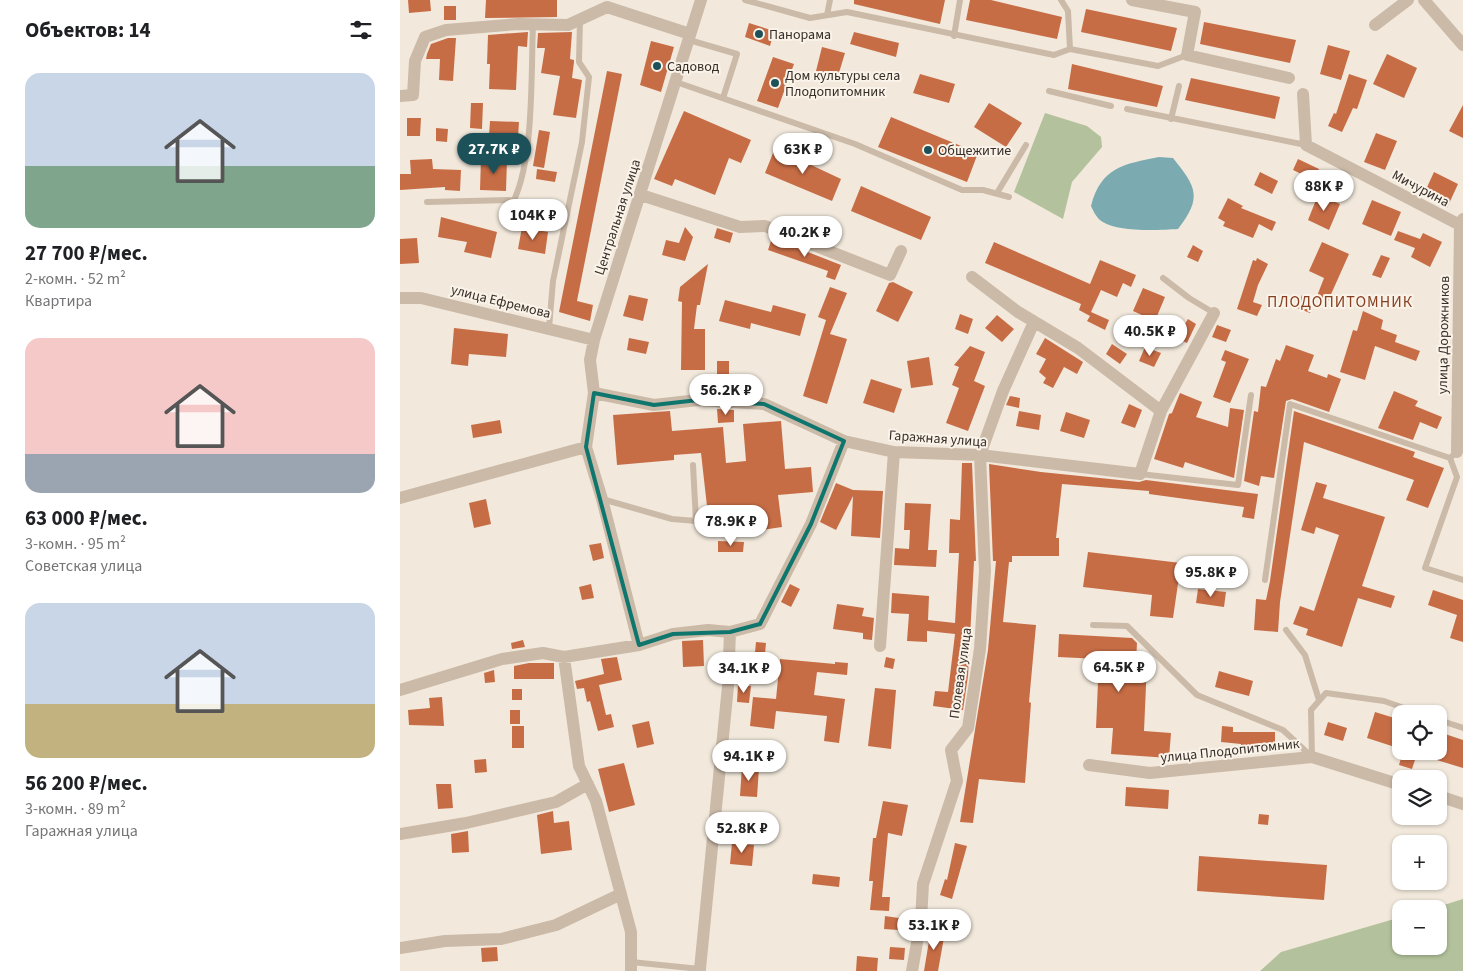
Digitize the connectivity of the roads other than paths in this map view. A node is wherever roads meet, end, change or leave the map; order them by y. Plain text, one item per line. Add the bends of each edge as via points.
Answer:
1 (701, 0) edge
2 (745, 0) edge
3 (830, 0) edge
4 (960, 0) edge
5 (1061, 0) edge
6 (1132, 0) edge
7 (1408, 0) edge
8 (1424, 0) edge
9 (827, 15) junction
10 (580, 19) junction
11 (533, 24) junction
12 (1375, 25) dead end
13 (954, 36) junction
14 (690, 37) junction
15 (1463, 45) edge
16 (1070, 49) junction
17 (1187, 55) junction
18 (1289, 78) dead end
19 (676, 82) junction
20 (1178, 86) dead end
21 (1049, 92) dead end
22 (1303, 94) dead end
23 (400, 96) edge
24 (723, 98) junction
25 (1111, 106) dead end
26 (1127, 109) dead end
27 (1171, 119) junction
28 (1026, 145) dead end
29 (1306, 145) junction
30 (997, 193) junction
31 (641, 195) junction
32 (1010, 197) dead end
33 (427, 202) dead end
34 (1461, 222) edge
35 (901, 251) dead end
36 (972, 277) dead end
37 (1163, 278) dead end
38 (400, 298) edge
39 (1214, 313) joint
40 (1034, 322) junction
41 (549, 328) junction
42 (594, 340) junction
43 (594, 394) junction
44 (1251, 395) dead end
45 (1161, 411) junction
46 (844, 441) junction
47 (586, 447) junction
48 (894, 452) junction
49 (1458, 453) edge
50 (980, 455) junction
51 (694, 465) dead end
52 (1140, 474) junction
53 (400, 498) edge
54 (602, 499) junction
55 (1265, 580) dead end
56 (1463, 580) edge
57 (1093, 625) dead end
58 (1286, 630) dead end
59 (730, 632) junction
60 (639, 645) junction
61 (880, 646) dead end
62 (564, 657) junction
63 (400, 690) edge
64 (1319, 700) junction
65 (1395, 705) edge
66 (1447, 723) edge
67 (1463, 728) edge
68 (1312, 757) junction
69 (1089, 765) dead end
70 (1392, 781) edge
71 (588, 784) junction
72 (1447, 799) edge
73 (1463, 804) edge
74 (400, 834) edge
75 (621, 894) junction
76 (400, 948) edge
77 (631, 967) edge
78 (700, 969) joint
79 (912, 971) edge

1 - 14 street, Центральная улица
2 - 9 lane via 810,18
3 - 9 lane
4 - 13 lane
5 - 16 lane via 1068,11
6 - 17 street via 1195,12
7 - 12 street
8 - 15 street
9 - 13 lane via 847,12
10 - 11 street via 568,25
10 - 14 street via 607,7
10 - 41 lane via 579,62 589,77 582,142 553,281
11 - 23 street via 446,30 425,37 416,61 413,94
11 - 33 lane via 525,161 521,185 514,200
13 - 16 lane via 1054,55
14 - 19 street, Центральная улица
14 - 24 lane via 737,54
16 - 17 lane via 1158,66
17 - 18 street
19 - 24 lane
19 - 31 street, Центральная улица
20 - 27 lane
21 - 25 lane
22 - 29 street
24 - 30 lane via 855,144 962,190
26 - 27 lane
27 - 29 lane
28 - 30 lane
29 - 34 street, Мичурина
30 - 32 lane
31 - 35 street via 740,228 765,226 890,275
31 - 42 street, Центральная улица
34 - 49 street, улица Дорожников
36 - 40 street
37 - 39 lane
38 - 41 street, улица Ефремова via 421,298
39 - 45 street
40 - 45 street via 1078,348
40 - 50 street
41 - 42 street, улица Ефремова
42 - 43 street, Центральная улица via 590,360
43 - 46 street, Гаражная улица via 654,405 698,400 764,404
43 - 47 street, Центральная улица
44 - 52 lane via 1238,485
45 - 52 street
46 - 48 street, Гаражная улица
46 - 59 street via 811,524 760,624
47 - 53 street
47 - 54 street
48 - 50 street, Гаражная улица
48 - 61 street
49 - 55 lane via 1290,404
49 - 56 lane via 1457,477 1425,568
50 - 52 street, Гаражная улица
50 - 79 street, Полевая улица via 986,570 980,649 968,728 951,750 957,781 923,884
51 - 54 lane via 696,521 672,518
54 - 60 street
57 - 68 lane via 1127,626 1197,695 1283,730
58 - 64 lane via 1305,655
59 - 60 street via 708,630 673,634
59 - 78 street via 728,686
60 - 62 street
62 - 63 street via 543,653 502,659
62 - 71 street via 579,766
64 - 65 lane via 1326,692
64 - 68 lane via 1311,710
66 - 67 lane
68 - 69 street, улица Плодопитомник via 1150,773
68 - 70 street, улица Плодопитомник
71 - 74 street via 556,802
71 - 75 street via 596,800
72 - 73 street
75 - 76 street via 556,925 501,939 445,941
75 - 77 street via 631,932
77 - 78 lane

